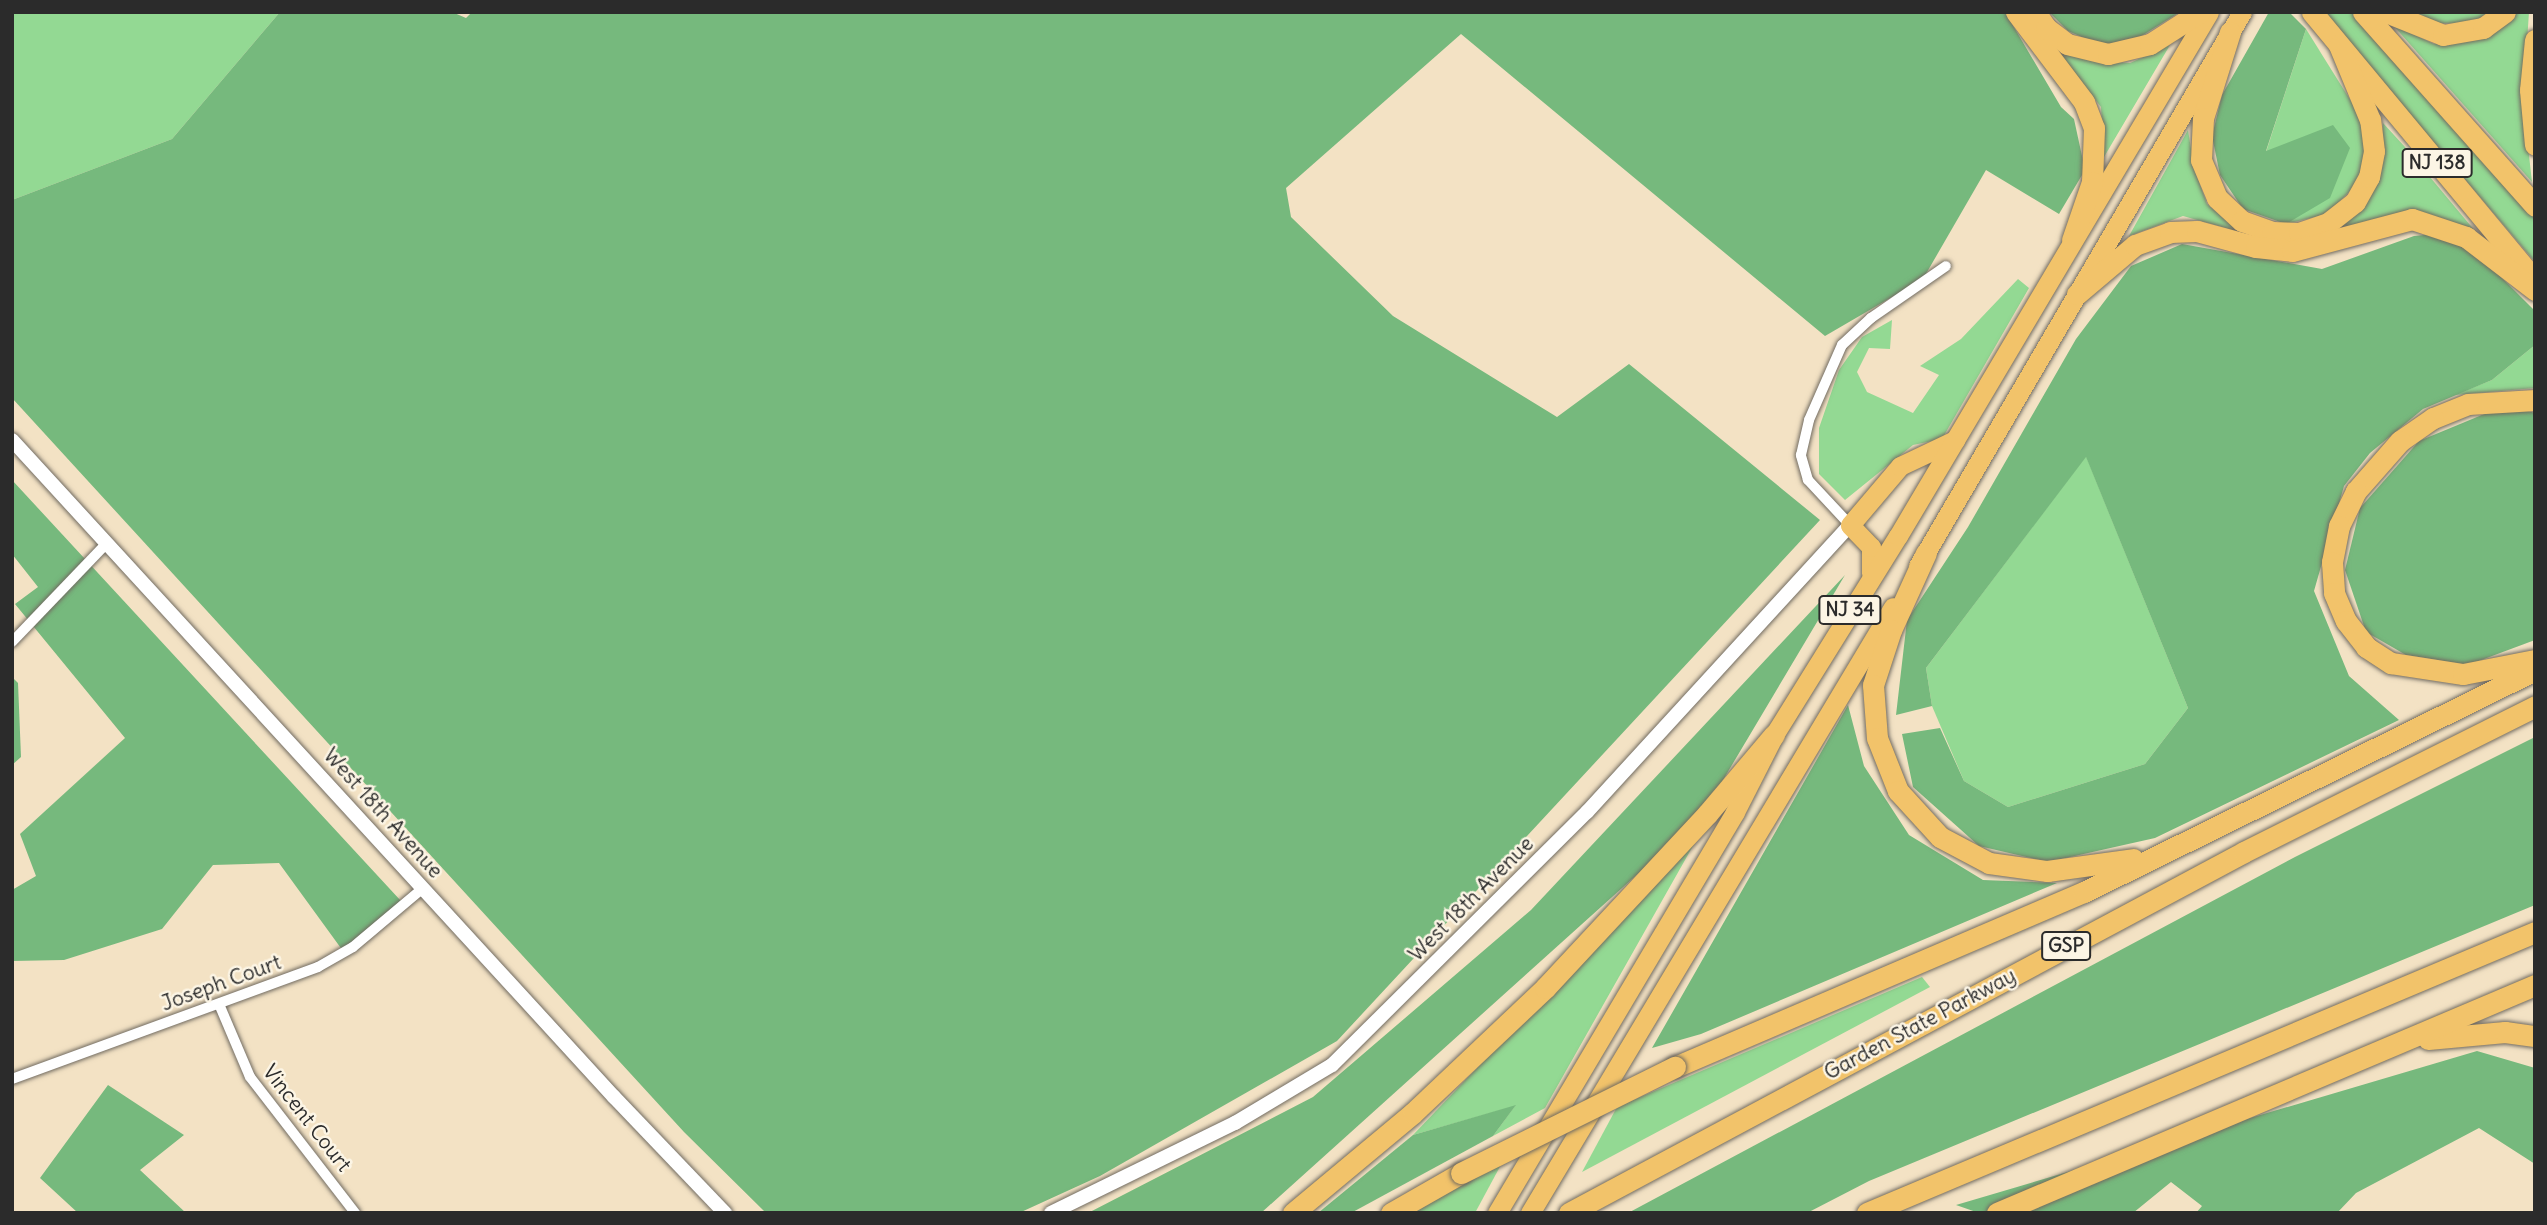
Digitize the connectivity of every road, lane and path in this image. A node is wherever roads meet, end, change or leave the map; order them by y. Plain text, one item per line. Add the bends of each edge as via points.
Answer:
1 (2016, 12) edge
2 (2035, 12) edge
3 (2200, 12) edge
4 (2209, 12) edge
5 (2242, 12) edge
6 (2312, 12) edge
7 (2363, 12) edge
8 (2386, 12) edge
9 (2505, 12) edge
10 (2230, 32) junction
11 (2535, 40) edge
12 (2339, 45) junction
13 (2535, 145) edge
14 (2535, 206) edge
15 (2072, 240) junction
16 (1946, 266) dead end
17 (2535, 281) edge
18 (2535, 290) edge
19 (2077, 294) junction
20 (2535, 400) edge
21 (12, 440) edge
22 (1955, 440) junction
23 (1850, 525) junction
24 (107, 543) junction
25 (1926, 552) junction
26 (1870, 578) junction
27 (12, 642) edge
28 (2535, 660) edge
29 (2535, 670) edge
30 (2535, 706) edge
31 (1774, 734) junction
32 (2162, 852) junction
33 (423, 888) junction
34 (2535, 932) edge
35 (2535, 985) edge
36 (219, 1004) junction
37 (2535, 1036) edge
38 (2402, 1042) junction
39 (12, 1079) edge
40 (355, 1213) edge
41 (725, 1213) edge
42 (1051, 1213) edge
43 (1293, 1213) edge
44 (1391, 1213) edge
45 (1497, 1213) edge
46 (1530, 1213) edge
47 (1569, 1213) edge
48 (1867, 1213) edge
49 (1997, 1213) edge

1 - 15 highway via 2084,102 2094,128 2092,181
2 - 3 highway via 2046,28 2067,44 2108,54 2150,44
4 - 15 highway, NJ 34
5 - 10 highway, NJ 34
6 - 12 highway, NJ 138
7 - 14 highway, NJ 138
8 - 9 highway via 2424,30 2450,35 2483,27
10 - 12 highway via 2203,118 2201,160 2217,198 2242,221 2272,232 2299,233 2328,223 2355,202 2369,177 2374,151 2370,120
10 - 19 highway, NJ 34
11 - 13 highway via 2530,90
12 - 17 highway, NJ 138
15 - 22 highway, NJ 34
16 - 23 street via 1871,317 1842,345 1809,420 1801,455 1808,480
18 - 19 highway via 2466,237 2412,219 2292,251 2256,247 2197,231 2170,232 2135,245
19 - 25 highway, NJ 34
20 - 28 highway via 2468,404 2434,418 2400,442 2367,475 2346,508 2334,543 2332,570 2346,621 2366,646 2391,663 2463,674
21 - 24 street, West 18th Avenue
22 - 23 highway via 1900,466
22 - 26 highway, NJ 34
23 - 26 highway via 1871,547
23 - 42 street, West 18th Avenue via 1587,812 1332,1065 1270,1105
24 - 27 street
24 - 33 street, West 18th Avenue
25 - 32 highway via 1891,630 1873,685 1877,738 1907,805 1965,853 2018,869 2090,868
25 - 46 highway, NJ 34
26 - 31 highway, NJ 34
29 - 32 highway
30 - 47 highway, Garden State Parkway / GSP via 2244,852
31 - 43 highway via 1708,813 1545,988 1413,1113
31 - 45 highway, NJ 34 via 1735,812
32 - 44 highway, bridge via 2084,892 1675,1067 1461,1173
33 - 36 street, Joseph Court via 336,959
33 - 41 street, West 18th Avenue
34 - 48 highway
35 - 38 highway
36 - 39 street, Joseph Court
36 - 40 street, Vincent Court via 250,1077
37 - 38 highway via 2483,1033
38 - 49 highway

